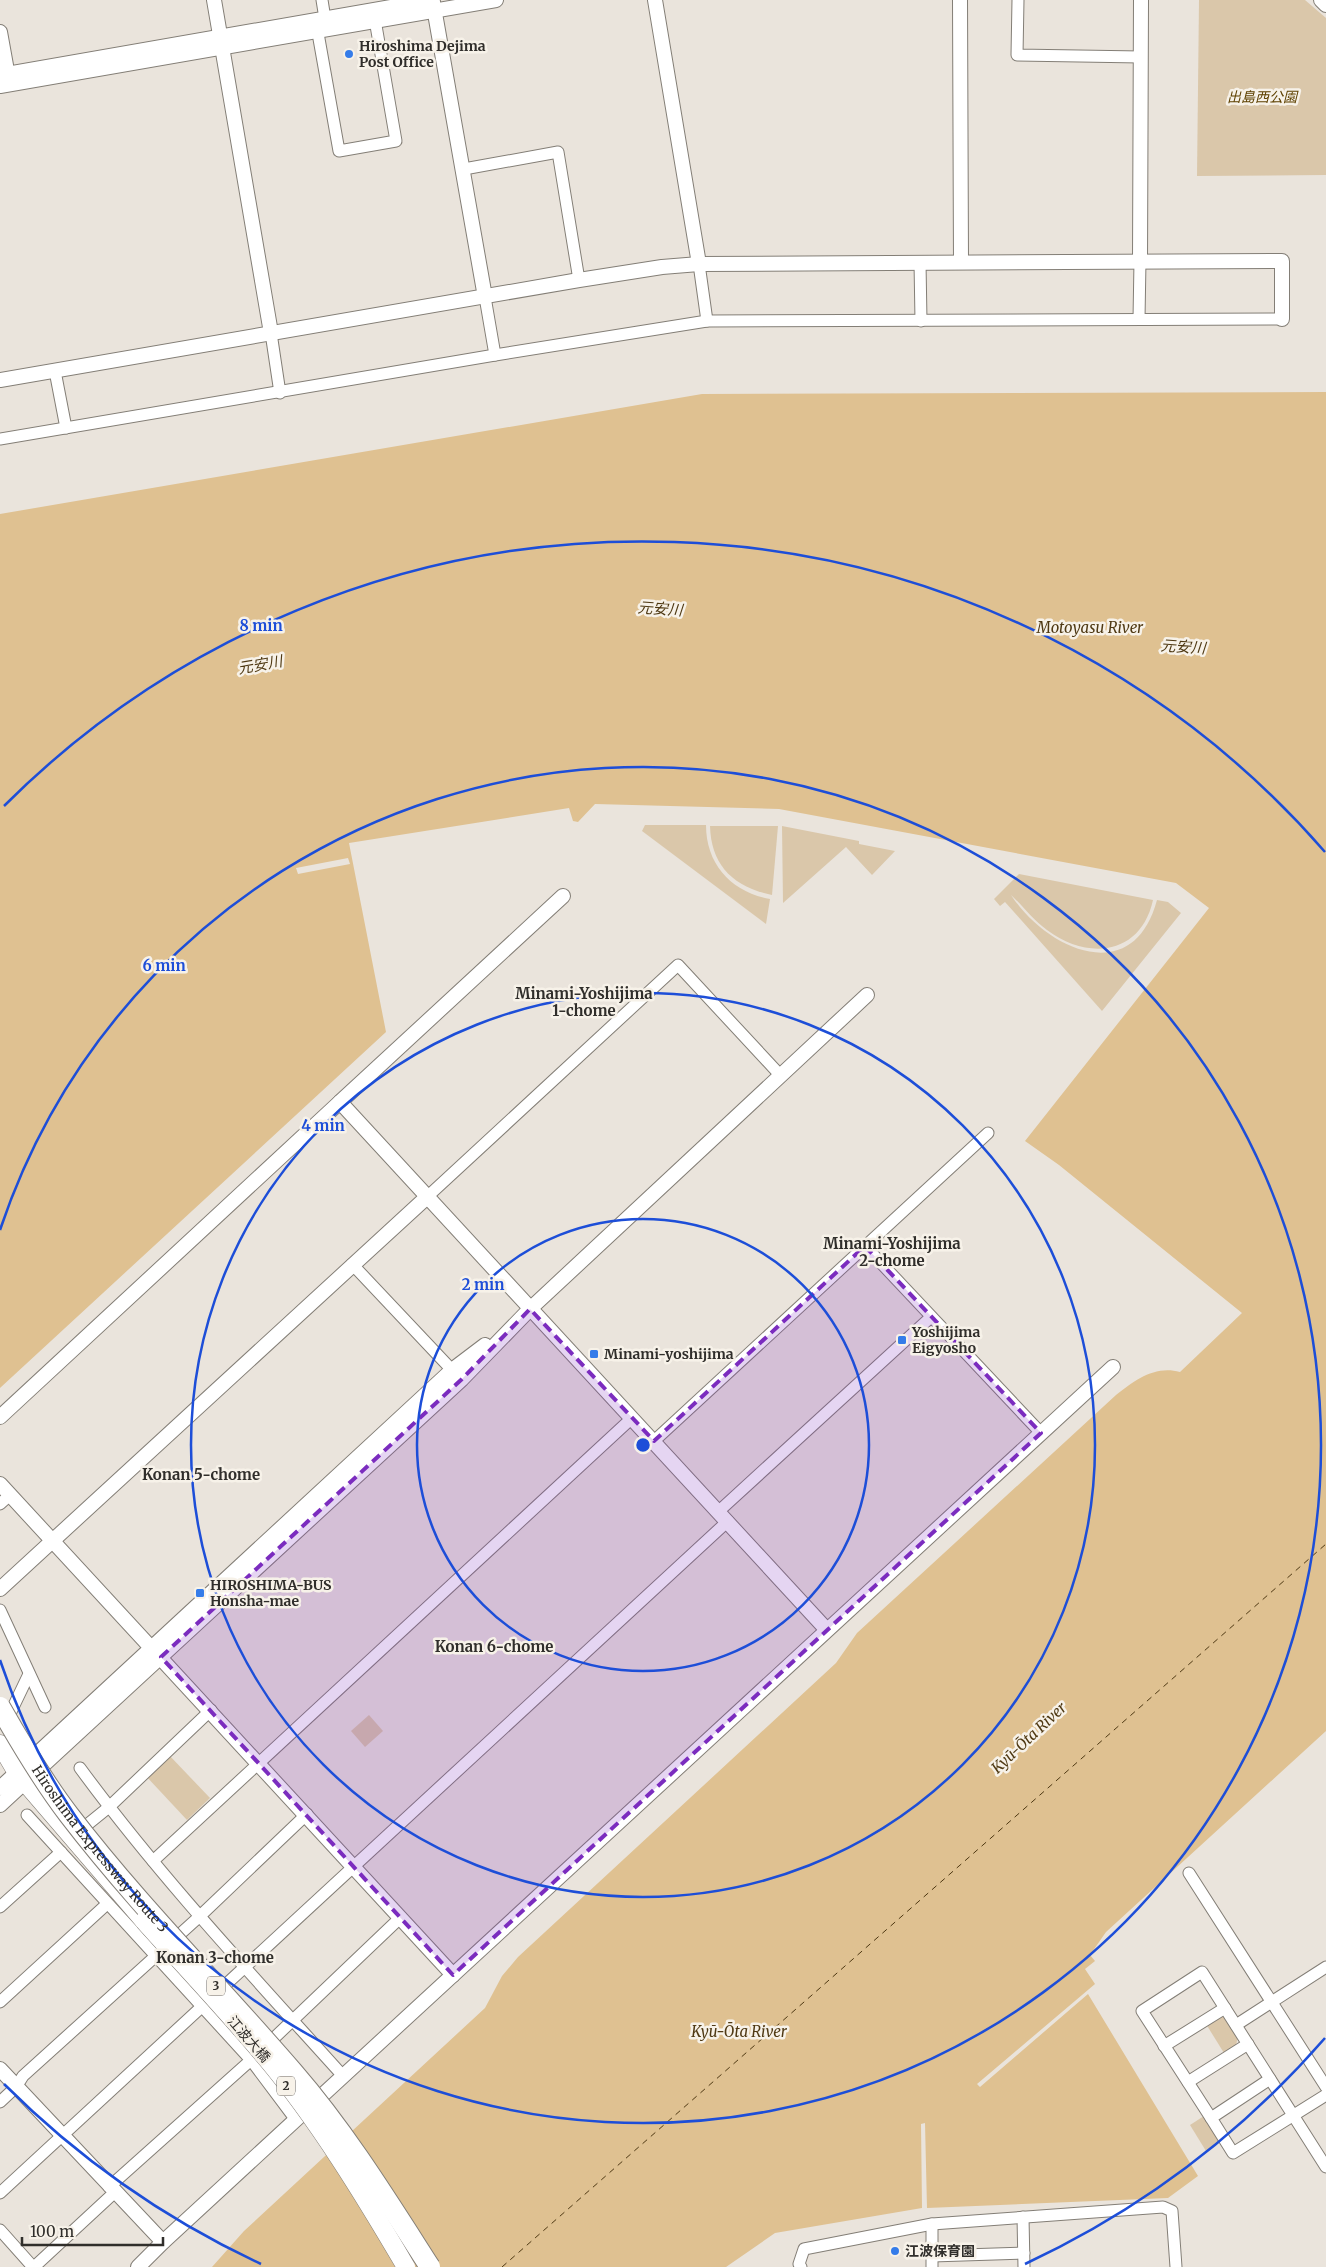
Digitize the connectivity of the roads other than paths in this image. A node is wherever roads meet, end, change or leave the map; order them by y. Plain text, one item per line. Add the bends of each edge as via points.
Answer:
1 (214, 0) edge
2 (322, 0) edge
3 (496, 0) edge
4 (655, 0) edge
5 (960, 0) edge
6 (1018, 0) edge
7 (1141, 0) edge
8 (1321, 0) edge
9 (433, 4) edge
10 (1326, 5) edge
11 (374, 16) junction
12 (321, 25) junction
13 (0, 32) edge
14 (222, 43) junction
15 (1141, 57) junction
16 (4, 80) edge
17 (464, 169) junction
18 (1140, 261) junction
19 (920, 262) junction
20 (961, 262) junction
21 (699, 264) junction
22 (579, 280) junction
23 (485, 296) junction
24 (1139, 319) junction
25 (1282, 319) joint
26 (921, 320) junction
27 (707, 321) junction
28 (272, 333) junction
29 (495, 355) junction
30 (55, 371) junction
31 (0, 380) edge
32 (280, 393) junction
33 (66, 428) junction
34 (0, 439) edge
35 (563, 896) dead end
36 (867, 995) dead end
37 (781, 1076) junction
38 (340, 1102) junction
39 (988, 1133) dead end
40 (427, 1197) junction
41 (865, 1246) junction
42 (352, 1264) junction
43 (530, 1309) junction
44 (931, 1317) junction
45 (1113, 1367) dead end
46 (452, 1370) junction
47 (0, 1417) edge
48 (632, 1418) junction
49 (1041, 1433) junction
50 (654, 1441) junction
51 (0, 1484) edge
52 (5, 1499) edge
53 (724, 1516) junction
54 (52, 1540) junction
55 (0, 1589) edge
56 (0, 1610) edge
57 (826, 1629) junction
58 (156, 1652) junction
59 (29, 1674) junction
60 (0, 1707) edge
61 (45, 1707) dead end
62 (211, 1710) junction
63 (1, 1729) edge
64 (259, 1763) junction
65 (80, 1768) dead end
66 (21, 1778) junction
67 (0, 1788) edge
68 (0, 1805) edge
69 (108, 1807) junction
70 (307, 1814) junction
71 (27, 1815) dead end
72 (62, 1827) junction
73 (61, 1852) junction
74 (153, 1861) junction
75 (354, 1866) junction
76 (1189, 1873) dead end
77 (107, 1904) junction
78 (0, 1907) edge
79 (200, 1916) junction
80 (401, 1918) junction
81 (156, 1955) junction
82 (246, 1967) junction
83 (1326, 1967) edge
84 (454, 1975) junction
85 (1272, 2001) junction
86 (0, 2002) edge
87 (203, 2007) junction
88 (1225, 2008) junction
89 (293, 2020) junction
90 (1236, 2025) junction
91 (1248, 2044) junction
92 (1164, 2046) junction
93 (251, 2060) junction
94 (0, 2069) edge
95 (343, 2076) junction
96 (1270, 2079) junction
97 (1188, 2082) junction
98 (16, 2086) junction
99 (1326, 2087) edge
100 (1326, 2095) edge
101 (0, 2102) edge
102 (1294, 2115) junction
103 (1211, 2118) junction
104 (296, 2120) junction
105 (62, 2136) junction
106 (1326, 2167) edge
107 (112, 2189) junction
108 (0, 2193) edge
109 (1023, 2217) junction
110 (932, 2224) junction
111 (0, 2230) edge
112 (163, 2242) junction
113 (1024, 2253) junction
114 (932, 2262) edge
115 (34, 2267) edge
116 (138, 2267) edge
117 (406, 2267) edge
118 (430, 2267) edge
119 (801, 2267) edge
120 (1024, 2267) edge
121 (1176, 2267) edge

1 - 14 street
2 - 12 street
3 - 9 street
4 - 21 street
5 - 20 street
6 - 15 street via 1017,56
7 - 15 street
8 - 10 street
9 - 11 street
9 - 17 street
11 - 12 street
11 - 12 street via 396,141 339,151
12 - 14 street
13 - 16 street
14 - 16 street
14 - 28 street
15 - 18 street
17 - 22 street via 558,152
17 - 23 street
18 - 20 street
18 - 24 street
18 - 25 street via 1282,261
19 - 20 street
19 - 21 street
19 - 26 street
21 - 22 street
21 - 27 street
22 - 23 street
23 - 28 street
23 - 29 street
24 - 25 street
24 - 26 street
26 - 27 street
27 - 29 street
28 - 30 street
28 - 32 street
29 - 32 street
30 - 31 street
30 - 33 street
32 - 33 street
33 - 34 street
35 - 38 street
36 - 37 street
37 - 40 street via 678,965
37 - 43 street
38 - 40 street
38 - 47 street
39 - 41 street
40 - 42 street
40 - 43 street
41 - 44 street
41 - 50 street
42 - 46 street
42 - 54 street
43 - 46 street
43 - 48 street
43 - 58 street via 462,1379
44 - 49 street
44 - 53 street
45 - 49 street
46 - 58 street
48 - 50 street
48 - 64 street
49 - 57 street
50 - 53 street
51 - 52 street
52 - 54 street
53 - 57 street
53 - 75 street
54 - 55 street
54 - 58 street
56 - 59 street
57 - 84 street
58 - 62 street
58 - 66 street
59 - 61 street
59 - 63 street
60 - 118 highway, Hiroshima Expressway Route 3 / 3, bridge via 28,1756 69,1815 294,2074 378,2186
62 - 64 street
62 - 69 street
63 - 66 highway, 2
64 - 70 street
64 - 74 street
65 - 69 street
66 - 67 street
66 - 68 street
66 - 72 highway, 2
69 - 72 street via 88,1824 74,1830
69 - 74 street
70 - 75 street
70 - 79 street
71 - 73 street
72 - 73 street via 58,1842
72 - 117 highway, 江波大橋 / 2, bridge via 267,2059 316,2126
73 - 77 street
73 - 78 street
74 - 79 street
75 - 80 street
75 - 82 street
76 - 85 street
77 - 81 street
77 - 86 street
79 - 81 street
79 - 82 street
80 - 84 street
80 - 89 street
81 - 87 street
81 - 98 street via 23,2076
82 - 87 street
82 - 89 street
83 - 85 street
84 - 95 street
85 - 90 street
85 - 99 street
87 - 93 street
87 - 105 street
88 - 90 street
88 - 92 street
88 - 92 street via 1202,1972 1142,2010
89 - 93 street
89 - 95 street
90 - 91 street
91 - 96 street
91 - 97 street
92 - 97 street
93 - 104 street
93 - 107 street
94 - 98 street
95 - 104 street
96 - 102 street
96 - 103 street
97 - 103 street
98 - 101 street
98 - 105 street
100 - 102 street
102 - 103 street via 1233,2153
102 - 106 street
104 - 112 street
105 - 107 street
105 - 108 street
107 - 112 street
107 - 115 street
109 - 110 street
109 - 113 street
109 - 121 street via 1162,2207 1172,2211
110 - 114 street
110 - 119 street via 804,2249
111 - 115 street
112 - 116 street
113 - 114 street
113 - 120 street

